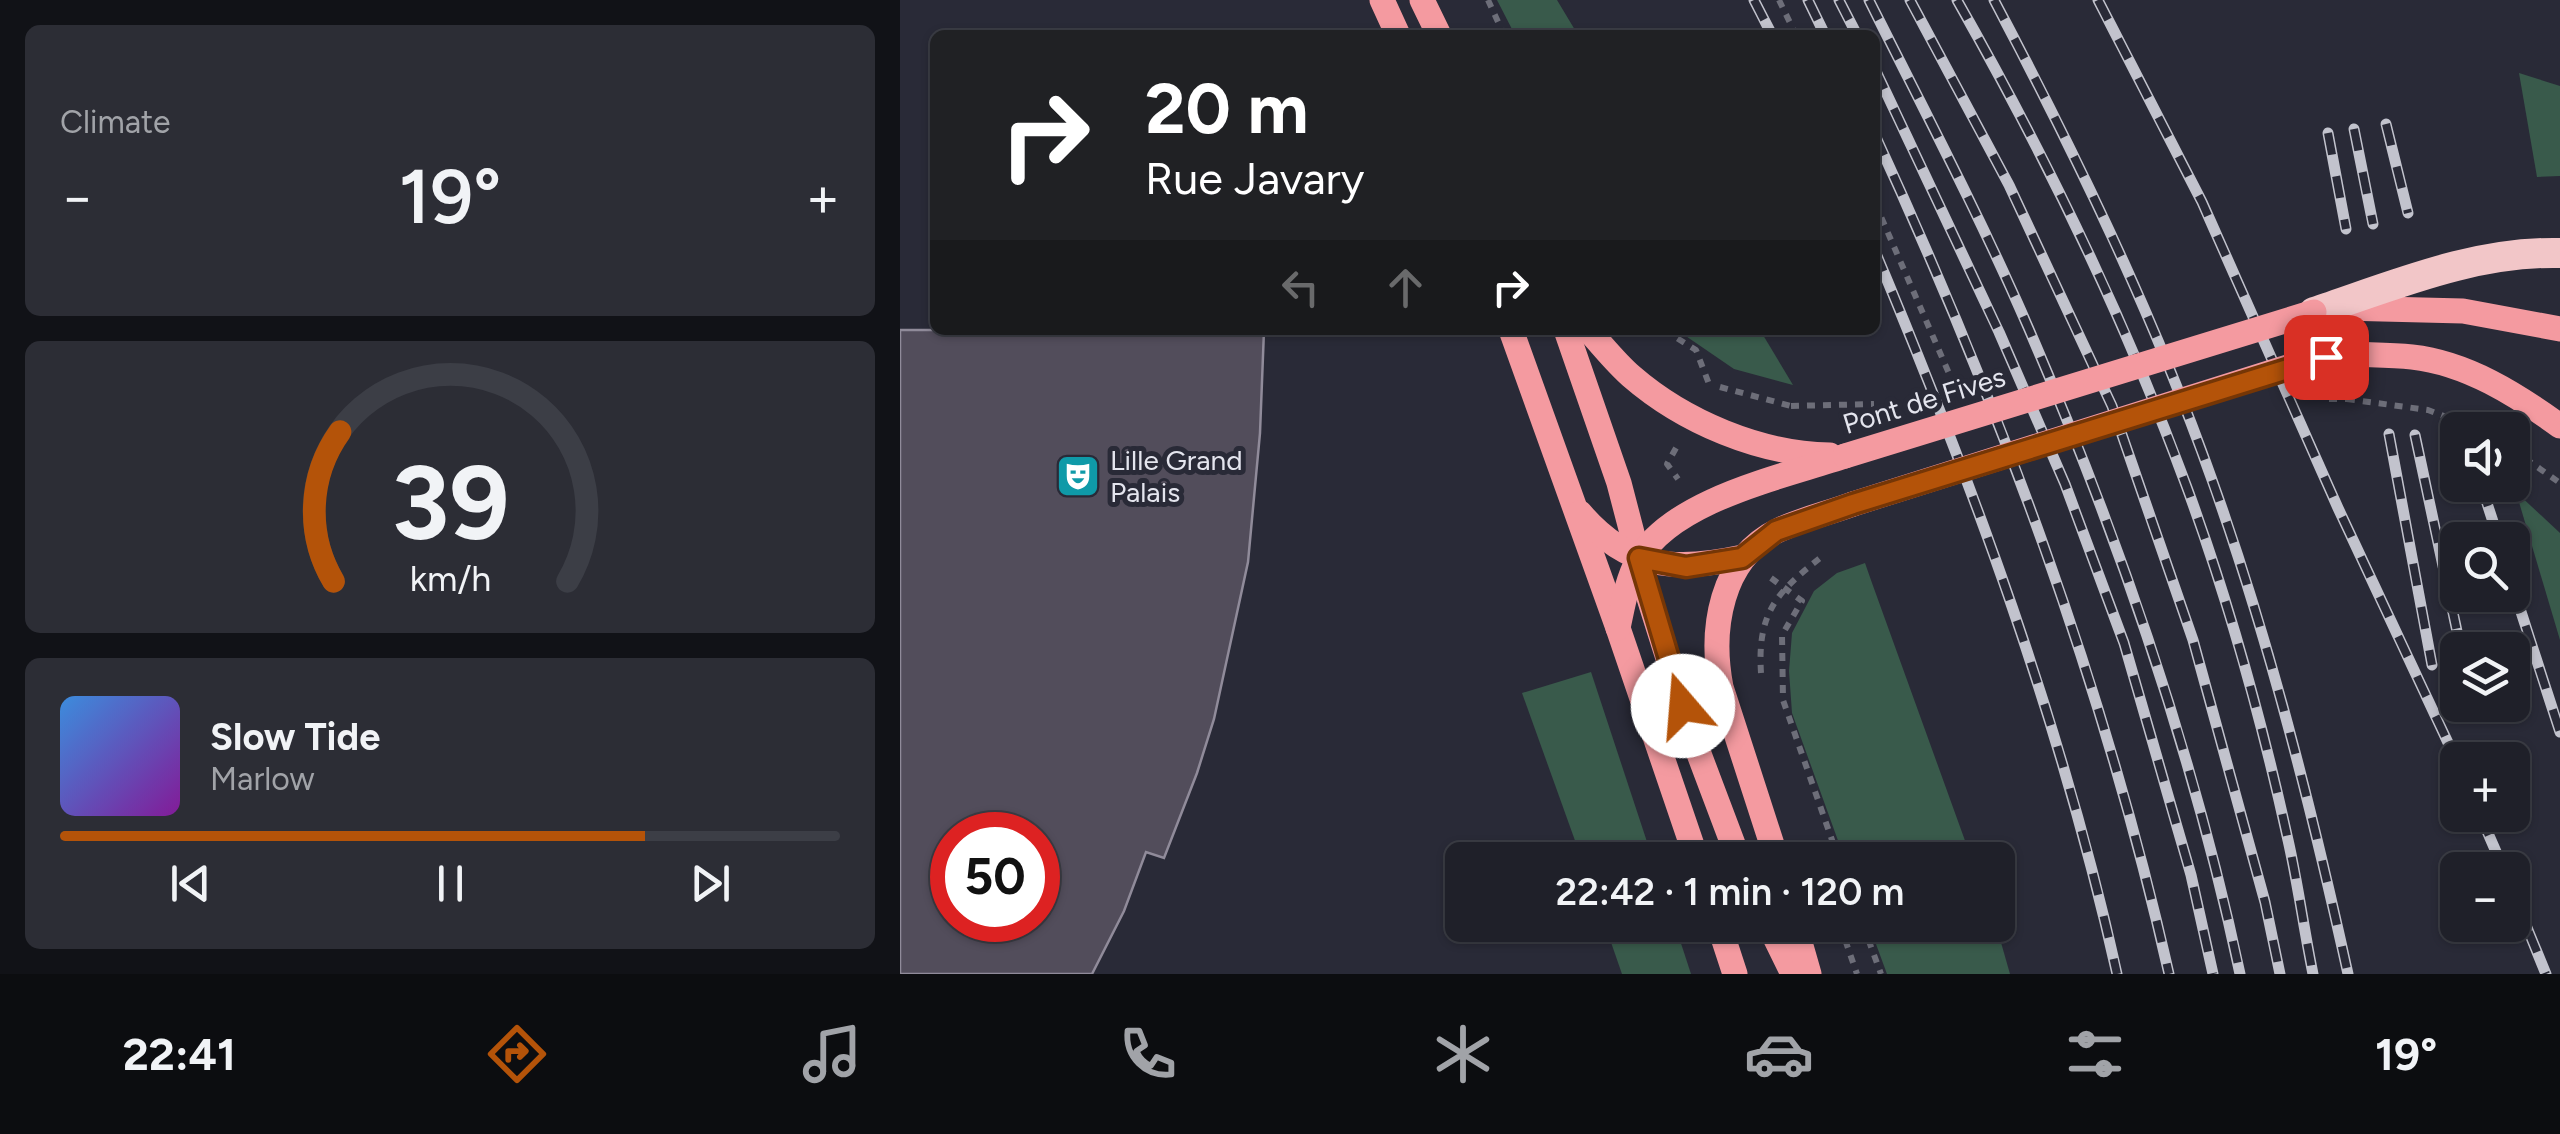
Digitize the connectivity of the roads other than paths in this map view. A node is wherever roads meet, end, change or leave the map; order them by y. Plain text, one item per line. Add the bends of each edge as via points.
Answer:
1 (1382, 0) edge
2 (1422, 0) edge
3 (1396, 30) edge
4 (1437, 30) edge
5 (2560, 253) edge
6 (2314, 312) junction
7 (2560, 329) edge
8 (1513, 335) edge
9 (1568, 335) edge
10 (1593, 335) edge
11 (2560, 426) edge
12 (1846, 456) junction
13 (1571, 502) junction
14 (1639, 558) junction
15 (1742, 558) junction
16 (1618, 628) junction
17 (1691, 842) edge
18 (1732, 842) edge
19 (1771, 842) edge
20 (1725, 942) edge
21 (1778, 942) edge
22 (1801, 942) edge
23 (1735, 974) edge
24 (1793, 974) edge
25 (1809, 974) edge

1 - 3 main road
2 - 4 main road
5 - 6 highway via 2468,261
6 - 7 main road, Pont de Fives via 2353,306 2462,310
6 - 12 main road, Pont de Fives, bridge
8 - 13 main road
9 - 14 main road
10 - 12 main road via 1665,402 1723,433 1803,455
11 - 15 main road, bridge via 2509,392 2445,364 2350,354 2300,363 1853,504 1776,531
12 - 14 main road, Pont de Fives via 1699,508
13 - 14 main road via 1595,530
13 - 16 main road
14 - 15 main road via 1686,567
14 - 16 main road, Pont de Fives
14 - 18 main road
15 - 19 main road via 1725,590 1715,659
16 - 17 main road
20 - 23 main road
21 - 24 main road
22 - 25 main road

